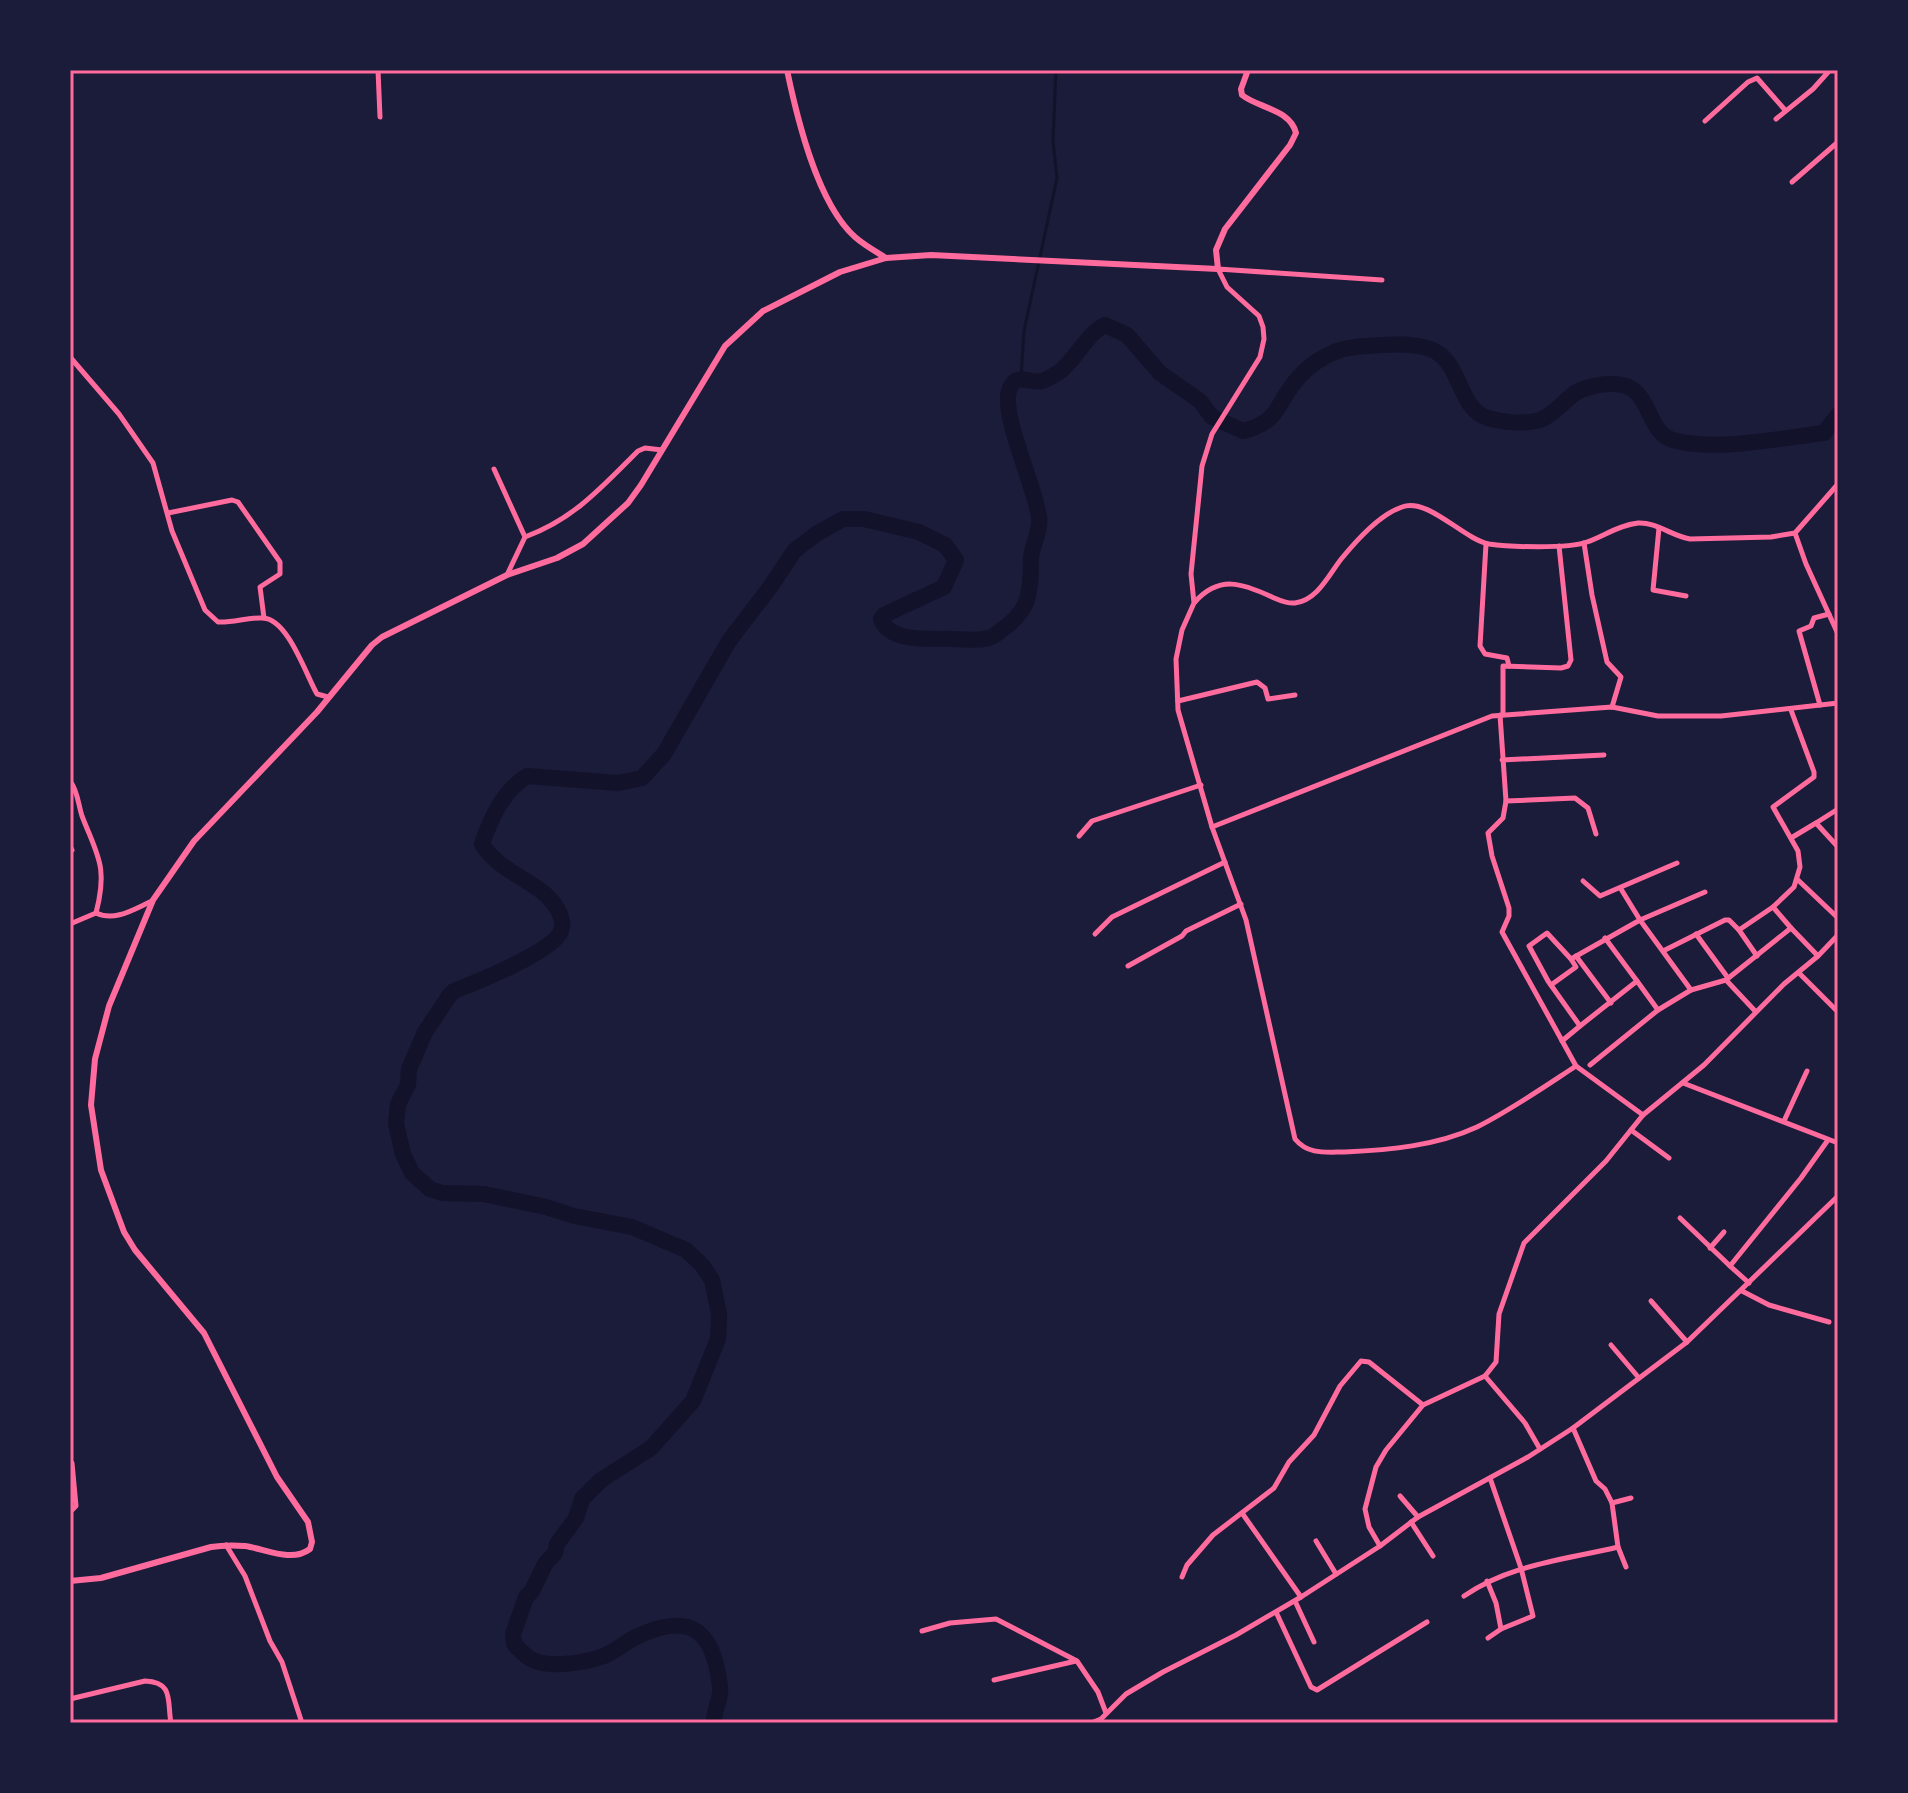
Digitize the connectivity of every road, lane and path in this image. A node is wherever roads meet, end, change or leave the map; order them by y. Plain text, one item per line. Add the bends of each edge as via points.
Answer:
1 (378, 70) edge
2 (787, 70) edge
3 (1248, 70) edge
4 (1830, 70) edge
5 (1785, 110) junction
6 (380, 117) dead end
7 (1776, 119) dead end
8 (1705, 121) dead end
9 (1838, 142) edge
10 (1792, 182) dead end
11 (886, 258) junction
12 (1218, 269) junction
13 (1382, 280) dead end
14 (70, 357) edge
15 (662, 450) junction
16 (494, 469) dead end
17 (1838, 484) edge
18 (168, 513) junction
19 (1659, 528) junction
20 (1795, 533) junction
21 (525, 537) junction
22 (1584, 543) junction
23 (1486, 544) junction
24 (1559, 546) junction
25 (507, 575) junction
26 (1686, 596) dead end
27 (1194, 603) junction
28 (1829, 614) junction
29 (264, 618) junction
30 (1838, 634) edge
31 (1509, 666) junction
32 (1295, 695) dead end
33 (328, 697) junction
34 (1178, 701) junction
35 (1838, 703) edge
36 (1820, 705) junction
37 (1612, 707) junction
38 (1791, 710) junction
39 (1502, 715) junction
40 (1604, 755) dead end
41 (1502, 760) junction
42 (70, 781) edge
43 (1202, 785) junction
44 (77, 794) junction
45 (70, 799) edge
46 (1506, 801) junction
47 (1838, 809) edge
48 (1816, 823) junction
49 (1212, 827) junction
50 (1596, 834) dead end
51 (1079, 836) dead end
52 (1791, 838) junction
53 (1838, 847) edge
54 (1225, 862) junction
55 (1677, 863) dead end
56 (1798, 880) junction
57 (1583, 881) dead end
58 (1621, 889) junction
59 (1705, 892) dead end
60 (153, 900) junction
61 (1241, 904) junction
62 (1773, 907) junction
63 (96, 913) junction
64 (1838, 918) edge
65 (1640, 920) junction
66 (70, 924) edge
67 (1791, 928) junction
68 (1739, 930) junction
69 (1095, 934) dead end
70 (1696, 934) junction
71 (1838, 935) edge
72 (1605, 938) junction
73 (1663, 951) junction
74 (1757, 956) junction
75 (1818, 956) junction
76 (1573, 958) junction
77 (1579, 965) junction
78 (1128, 966) dead end
79 (1799, 973) junction
80 (1727, 979) junction
81 (1637, 981) junction
82 (1551, 985) junction
83 (1691, 990) junction
84 (1611, 1003) junction
85 (1658, 1010) junction
86 (1756, 1012) junction
87 (1838, 1012) edge
88 (1580, 1026) junction
89 (1562, 1041) junction
90 (1590, 1065) dead end
91 (1576, 1066) junction
92 (1807, 1071) dead end
93 (1683, 1083) junction
94 (1643, 1115) junction
95 (1784, 1121) junction
96 (1631, 1130) junction
97 (1828, 1140) junction
98 (1838, 1143) edge
99 (1669, 1158) dead end
100 (1838, 1196) edge
101 (1680, 1218) dead end
102 (1724, 1232) dead end
103 (1710, 1248) junction
104 (1730, 1266) junction
105 (1749, 1283) junction
106 (1742, 1291) junction
107 (1651, 1301) dead end
108 (1829, 1322) dead end
109 (1687, 1342) junction
110 (1611, 1345) dead end
111 (1485, 1376) junction
112 (1639, 1378) junction
113 (1423, 1405) junction
114 (1573, 1428) junction
115 (1540, 1449) junction
116 (72, 1463) edge
117 (1490, 1478) junction
118 (1400, 1496) dead end
119 (1631, 1498) dead end
120 (1612, 1503) junction
121 (70, 1512) edge
122 (1242, 1513) junction
123 (1418, 1517) junction
124 (1411, 1522) junction
125 (1316, 1541) dead end
126 (226, 1544) junction
127 (1380, 1546) junction
128 (1618, 1547) junction
129 (1433, 1556) dead end
130 (1626, 1567) dead end
131 (1521, 1568) junction
132 (1336, 1574) junction
133 (1182, 1577) dead end
134 (70, 1581) edge
135 (1487, 1581) junction
136 (1464, 1596) dead end
137 (1298, 1599) junction
138 (1276, 1612) junction
139 (1427, 1622) dead end
140 (1501, 1629) junction
141 (922, 1631) dead end
142 (1488, 1638) dead end
143 (1314, 1642) dead end
144 (1077, 1661) junction
145 (994, 1680) dead end
146 (70, 1699) edge
147 (1106, 1713) junction
148 (1101, 1721) edge
149 (171, 1723) edge
150 (302, 1723) edge
151 (1091, 1723) edge

1 - 6 street
2 - 11 street via 825,194 852,235
3 - 12 street via 1242,95 1289,121 1296,133 1225,229 1216,250
4 - 5 street
5 - 7 street
5 - 8 street via 1757,78
9 - 10 street
11 - 12 street via 974,255
11 - 15 street via 812,285 746,325 725,346
12 - 13 street
12 - 27 street via 1263,327 1260,357 1212,434 1202,466 1193,547
14 - 18 street via 145,450
15 - 21 street via 638,451 585,505
15 - 25 street via 628,503 583,544
16 - 21 street
17 - 20 street
18 - 29 street via 197,593 212,618 230,623
18 - 29 street via 238,502 280,562 280,574 260,587
19 - 20 street via 1690,539
19 - 22 street via 1638,523
19 - 26 street via 1653,591
20 - 28 street
21 - 25 street
22 - 24 street
22 - 37 street via 1607,662 1621,677
23 - 24 street
23 - 27 street via 1419,506 1406,505 1364,535 1326,582 1301,602 1221,584 1211,586
23 - 31 street via 1480,646 1485,654 1507,658
24 - 31 street via 1571,660 1561,668
25 - 33 street via 382,637
27 - 34 street via 1176,659
28 - 30 street
28 - 36 street via 1799,631
29 - 33 street via 281,628 317,694
31 - 39 street via 1502,668
32 - 34 street via 1268,699 1257,682
33 - 60 street via 194,841
34 - 43 street
35 - 36 street
36 - 38 street
37 - 38 street via 1685,717
37 - 39 street
38 - 52 street via 1814,777 1773,807
39 - 41 street
39 - 49 street
40 - 41 street
41 - 46 street
42 - 44 street
43 - 49 street
43 - 51 street via 1092,821
44 - 45 street
44 - 63 street via 103,871
46 - 50 street via 1575,798 1588,808
46 - 89 street via 1503,818 1488,833 1509,908 1502,932
47 - 48 street
48 - 52 street
48 - 53 street
49 - 54 street
52 - 56 street via 1800,859
54 - 61 street
54 - 69 street via 1112,917
55 - 58 street
56 - 62 street
56 - 64 street
57 - 58 street via 1600,896
58 - 65 street
59 - 65 street
60 - 63 street via 109,917
60 - 126 street via 109,1006 95,1059 91,1105 101,1170 124,1232 204,1333 277,1477 308,1522 312,1542 305,1553 288,1555
61 - 78 street
61 - 91 street via 1301,1147 1324,1152 1388,1150 1444,1139 1476,1127
62 - 67 street
62 - 68 street
63 - 66 street
65 - 72 street
65 - 73 street
67 - 74 street
67 - 75 street
68 - 70 street via 1725,920
68 - 74 street
70 - 73 street
70 - 80 street
71 - 75 street
72 - 76 street
72 - 81 street
73 - 83 street
74 - 80 street
75 - 79 street
76 - 77 street
76 - 82 street via 1547,933 1530,944
77 - 82 street
77 - 84 street
79 - 86 street
79 - 87 street
80 - 83 street
80 - 86 street
81 - 84 street
81 - 85 street
82 - 88 street
83 - 85 street
84 - 88 street
85 - 90 street
86 - 93 street
88 - 89 street
89 - 91 street
91 - 94 street
92 - 95 street
93 - 94 street
93 - 95 street
94 - 96 street
95 - 97 street
96 - 99 street
96 - 111 street via 1524,1243 1499,1314 1496,1362
97 - 98 street
97 - 104 street
100 - 105 street
101 - 103 street
102 - 103 street
103 - 104 street
104 - 105 street
105 - 106 street
106 - 108 street via 1769,1305
106 - 109 street
107 - 109 street
109 - 112 street
110 - 112 street
111 - 113 street
111 - 115 street
112 - 114 street
113 - 122 street via 1363,1360 1340,1386 1314,1435 1274,1488
113 - 127 street via 1376,1467 1365,1509
114 - 115 street
114 - 120 street via 1596,1481
115 - 117 street
116 - 121 street via 76,1506
117 - 123 street
117 - 131 street
118 - 123 street
119 - 120 street
120 - 128 street
122 - 133 street via 1213,1535
122 - 137 street
123 - 124 street
124 - 127 street
124 - 129 street
125 - 132 street
126 - 134 street via 101,1578
126 - 150 street via 282,1662
127 - 132 street
128 - 130 street
128 - 131 street
131 - 135 street
131 - 140 street via 1533,1616
132 - 137 street
135 - 136 street
135 - 140 street
137 - 138 street
137 - 143 street
138 - 139 street via 1317,1690
138 - 147 street via 1163,1672
140 - 142 street
141 - 144 street via 996,1619
144 - 145 street
144 - 147 street
146 - 149 street via 156,1682 168,1694
147 - 148 street
148 - 151 street

